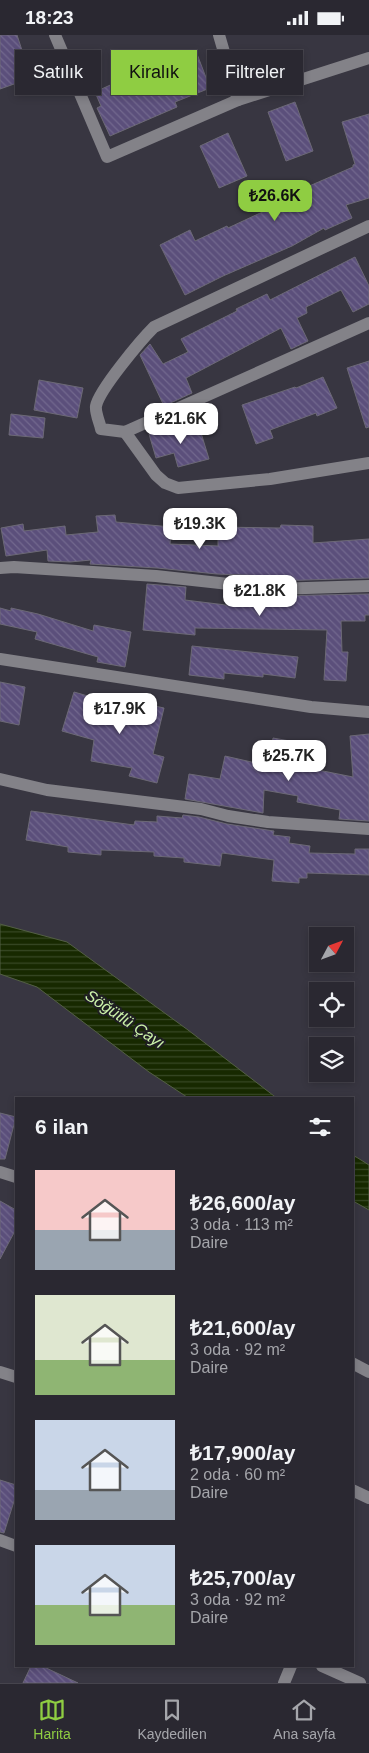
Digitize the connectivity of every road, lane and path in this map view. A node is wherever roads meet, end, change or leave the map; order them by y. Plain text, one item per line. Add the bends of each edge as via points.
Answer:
1 (55, 35) edge
2 (219, 35) edge
3 (369, 58) edge
4 (238, 100) junction
5 (369, 226) edge
6 (369, 323) edge
7 (125, 432) junction
8 (369, 463) edge
9 (0, 569) edge
10 (369, 586) edge
11 (0, 659) edge
12 (369, 712) edge
13 (0, 779) edge
14 (369, 829) edge
15 (0, 1172) edge
16 (15, 1177) edge
17 (354, 1364) edge
18 (0, 1372) edge
19 (369, 1372) edge
20 (15, 1377) edge
21 (354, 1491) edge
22 (369, 1498) edge
23 (0, 1540) edge
24 (15, 1546) edge
25 (291, 1667) edge
26 (324, 1667) edge
27 (284, 1683) edge
28 (360, 1683) edge

1 - 4 street via 107,157
2 - 4 street
3 - 4 street
5 - 7 street via 154,327 130,352 96,407 101,429
6 - 7 street
7 - 8 street via 156,475 178,488 270,479
9 - 10 street via 14,567 156,576 275,589
11 - 12 street via 311,707
13 - 14 street via 46,790 201,809 228,817
15 - 16 street
17 - 19 street
18 - 20 street
21 - 22 street
23 - 24 street
25 - 27 street
26 - 28 street

